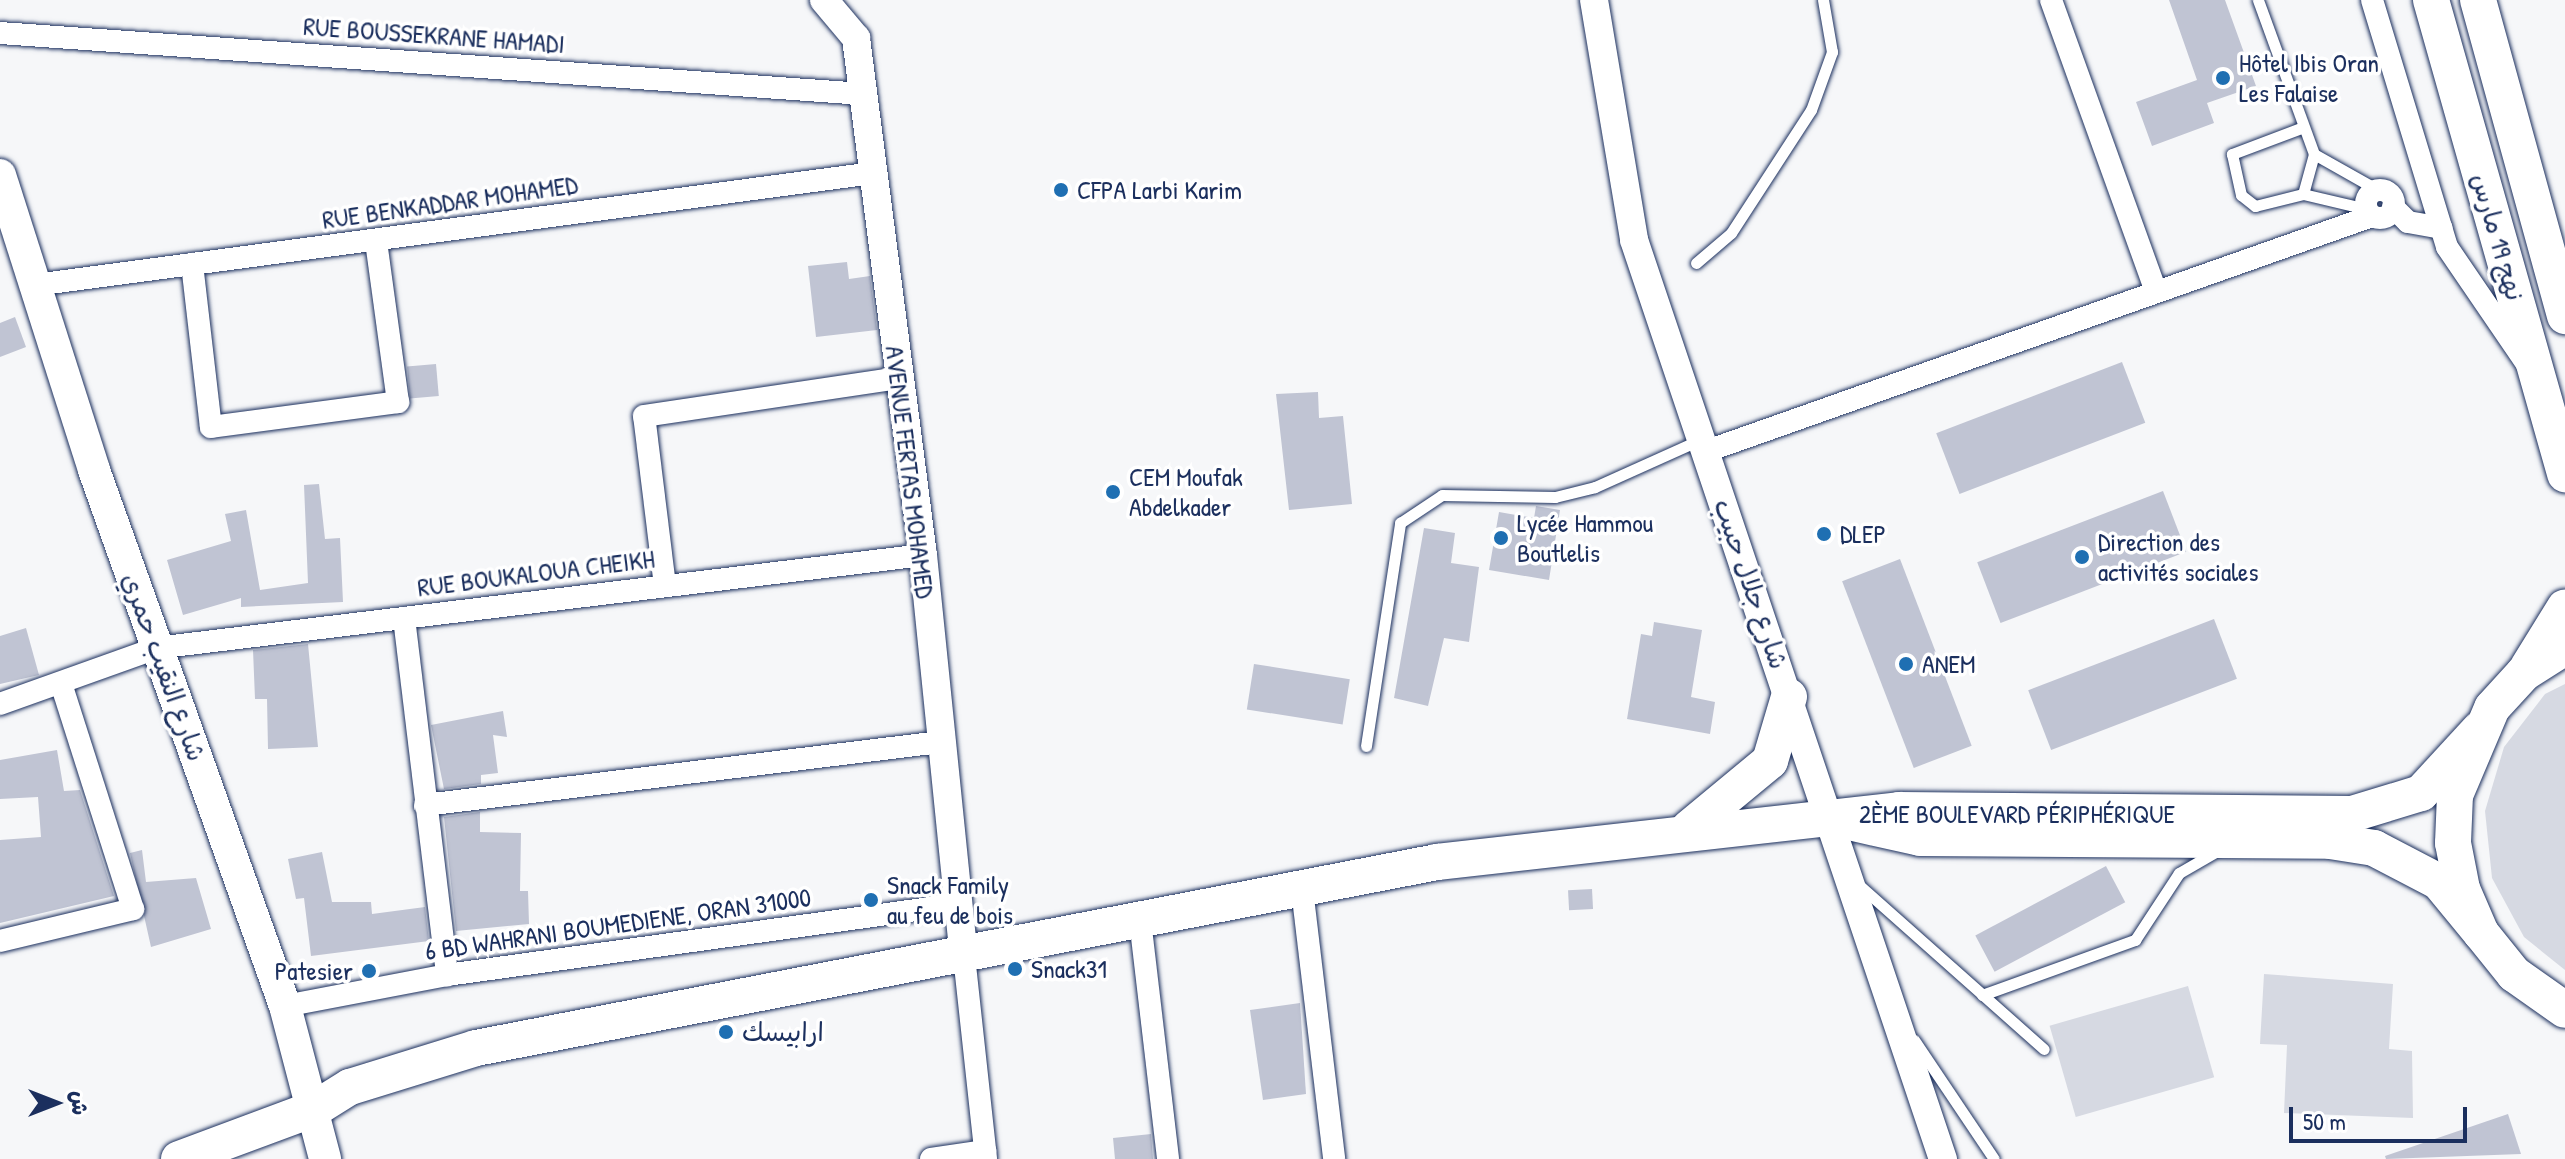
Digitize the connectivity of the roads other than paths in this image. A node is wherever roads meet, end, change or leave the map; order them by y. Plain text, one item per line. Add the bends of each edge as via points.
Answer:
1 (824, 0) edge
2 (1594, 0) edge
3 (1823, 0) edge
4 (2051, 0) edge
5 (2258, 0) edge
6 (2372, 0) edge
7 (2431, 0) edge
8 (2478, 0) edge
9 (0, 33) edge
10 (864, 94) junction
11 (2301, 128) junction
12 (2314, 154) junction
13 (2421, 168) junction
14 (873, 173) junction
15 (0, 175) edge
16 (2303, 194) junction
17 (2380, 203) junction
18 (2441, 228) junction
19 (376, 241) junction
20 (1696, 263) dead end
21 (192, 264) junction
22 (35, 285) junction
23 (2156, 291) junction
24 (2565, 316) edge
25 (2538, 377) junction
26 (897, 378) junction
27 (1705, 445) junction
28 (2565, 474) edge
29 (923, 555) junction
30 (665, 586) junction
31 (2565, 607) edge
32 (404, 618) junction
33 (2565, 647) edge
34 (156, 648) junction
35 (2524, 673) junction
36 (61, 683) junction
37 (1789, 697) junction
38 (0, 704) edge
39 (2479, 730) junction
40 (940, 742) junction
41 (1366, 746) dead end
42 (425, 805) junction
43 (1828, 817) junction
44 (1689, 828) junction
45 (2237, 839) junction
46 (1846, 873) junction
47 (1302, 889) junction
48 (959, 904) junction
49 (1140, 920) junction
50 (2481, 933) junction
51 (0, 941) edge
52 (964, 956) junction
53 (447, 975) junction
54 (1982, 995) junction
55 (1887, 999) junction
56 (285, 1006) junction
57 (2562, 1009) edge
58 (2044, 1049) dead end
59 (316, 1108) junction
60 (985, 1155) edge
61 (179, 1159) edge
62 (325, 1159) edge
63 (931, 1159) edge
64 (1168, 1159) edge
65 (1334, 1159) edge
66 (1943, 1159) edge
67 (1994, 1159) edge

1 - 10 street, AVENUE FERTAS MOHAMED via 856,38
2 - 27 street, شارع جلال حبيب via 1634,240
3 - 20 lane via 1832,52 1811,110 1731,233
4 - 23 street
5 - 11 lane
6 - 13 street
7 - 25 main road, نهج 19 مارس
8 - 24 main road, نهج 19 مارس
9 - 10 street, RUE BOUSSEKRANE HAMADI
10 - 14 street, AVENUE FERTAS MOHAMED
11 - 12 lane
11 - 16 lane via 2232,154 2232,167 2241,195 2255,206
12 - 16 lane
12 - 17 lane
13 - 17 street
13 - 18 street
14 - 19 street, RUE BENKADDAR MOHAMED
14 - 26 street, AVENUE FERTAS MOHAMED
15 - 22 main road, شارع النقيب حمري
16 - 17 lane
17 - 18 street via 2408,222
17 - 23 street
18 - 25 street via 2465,282
19 - 21 street, RUE BENKADDAR MOHAMED
19 - 21 street via 398,402 211,427
21 - 22 street, RUE BENKADDAR MOHAMED
22 - 34 main road, شارع النقيب حمري
23 - 27 street
25 - 28 main road, نهج 19 مارس
26 - 29 street, AVENUE FERTAS MOHAMED
26 - 30 street via 644,416
27 - 37 street, شارع جلال حبيب
27 - 41 lane via 1555,497 1442,495 1409,514 1400,523
29 - 30 street, RUE BOUKALOUA CHEIKH
29 - 40 street, AVENUE FERTAS MOHAMED
30 - 32 street, RUE BOUKALOUA CHEIKH
31 - 35 main road
32 - 34 street, RUE BOUKALOUA CHEIKH
32 - 42 street
33 - 35 main road
34 - 36 street, RUE BOUKALOUA CHEIKH
34 - 56 main road, شارع النقيب حمري
35 - 39 main road
36 - 38 street, RUE BOUKALOUA CHEIKH
36 - 51 street via 133,909
37 - 43 street, شارع جلال حبيب
37 - 44 main road via 1770,761
39 - 43 main road, 2ÈME BOULEVARD PÉRIPHÉRIQUE via 2421,793 2352,814 1899,810
39 - 50 main road via 2455,795 2453,843
40 - 42 street
40 - 48 street, AVENUE FERTAS MOHAMED
42 - 53 street
43 - 44 main road
43 - 45 main road, 2ÈME BOULEVARD PÉRIPHÉRIQUE via 1920,838
43 - 46 street, شارع جلال حبيب
44 - 47 main road via 1437,862
45 - 50 main road, 2ÈME BOULEVARD PÉRIPHÉRIQUE via 2374,848 2439,882
45 - 54 lane via 2179,873 2135,940
46 - 54 lane
46 - 55 street, شارع جلال حبيب
47 - 49 main road
47 - 65 street
48 - 52 street, AVENUE FERTAS MOHAMED
48 - 53 street, 6 BD WAHRANI BOUMEDIENE, ORAN 31000
49 - 52 main road
49 - 64 street
50 - 57 main road, 2ÈME BOULEVARD PÉRIPHÉRIQUE via 2514,974
52 - 59 main road via 476,1048 350,1087
52 - 60 street
53 - 56 street, 6 BD WAHRANI BOUMEDIENE, ORAN 31000
54 - 58 lane
55 - 66 street, شارع جلال حبيب
55 - 67 lane
56 - 59 main road, شارع النقيب حمري
59 - 61 main road
59 - 62 main road, شارع النقيب حمري
60 - 63 street

